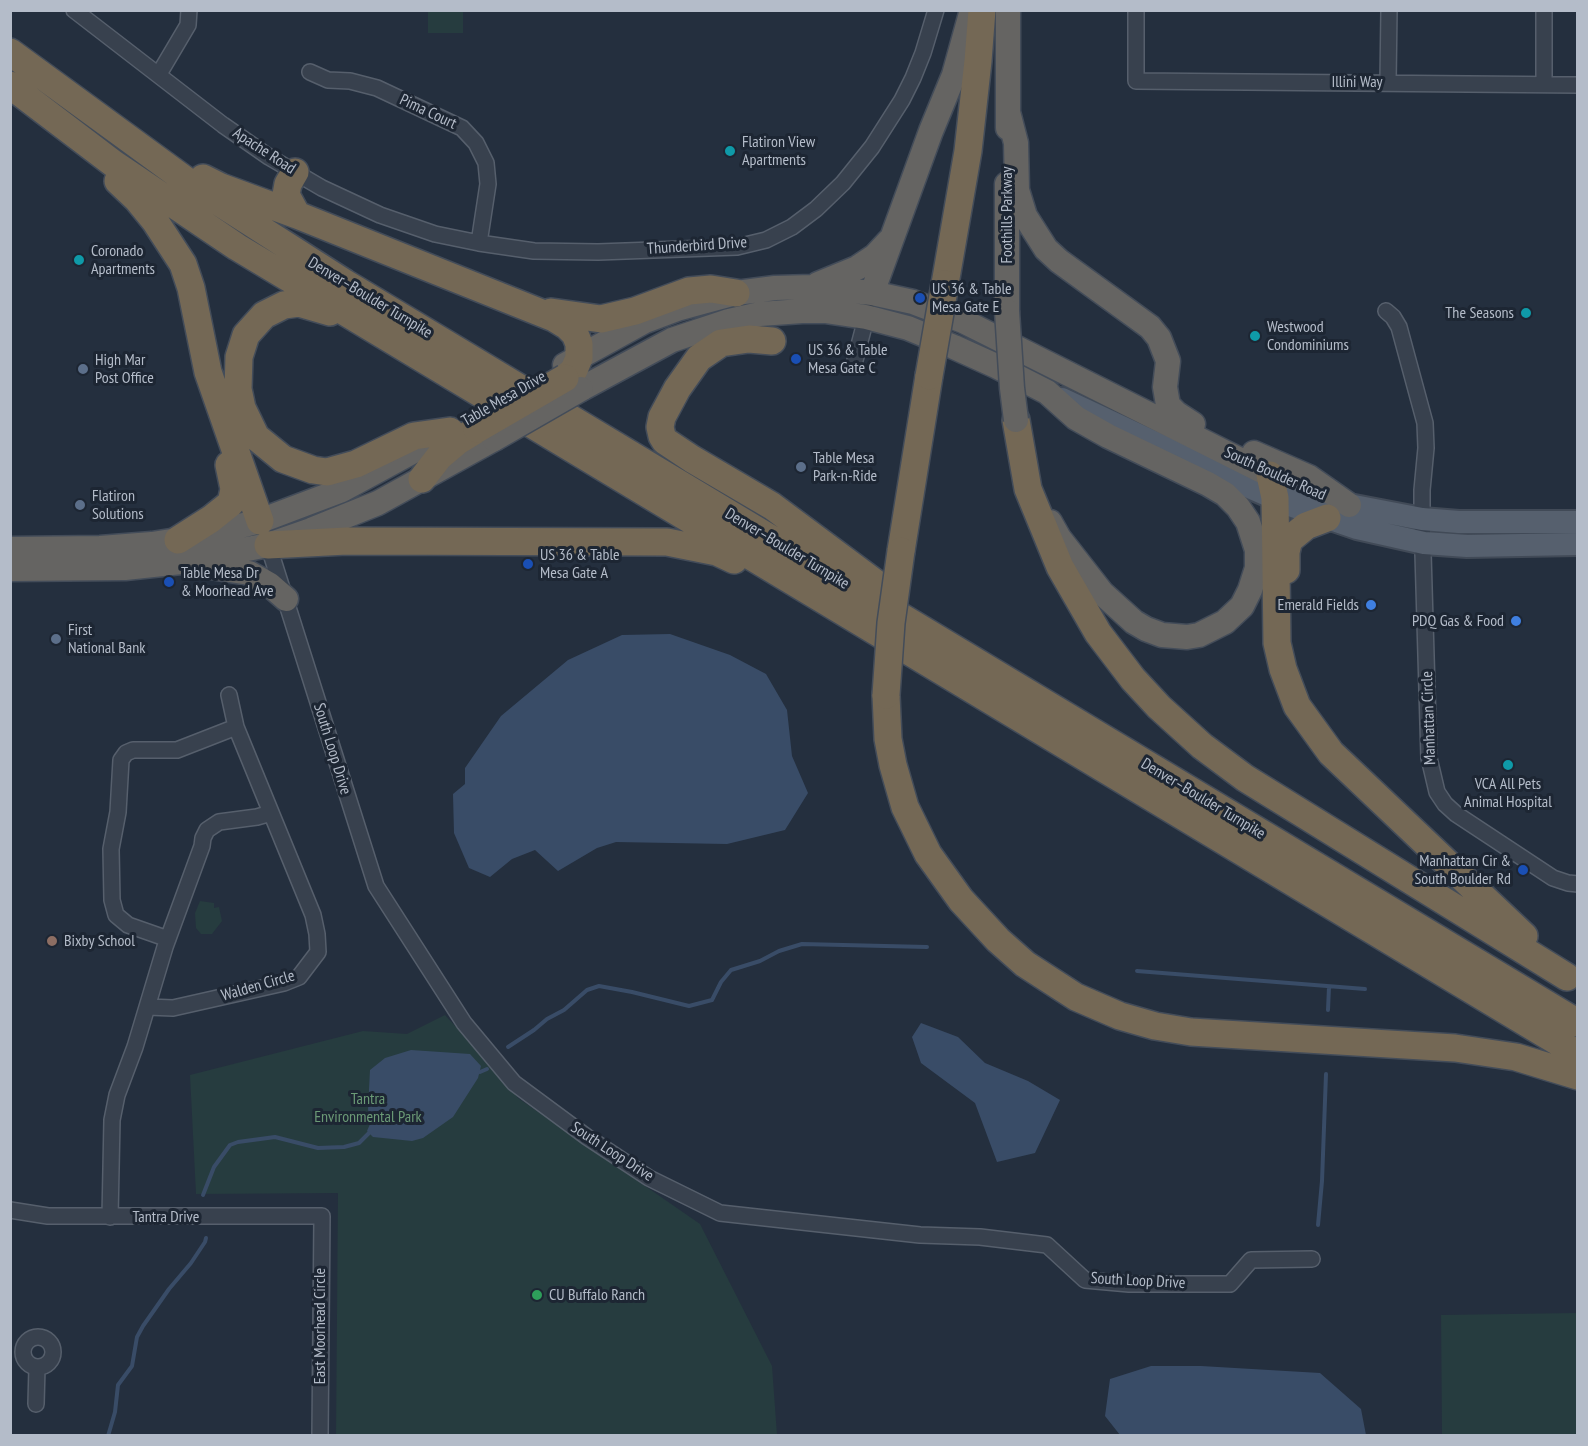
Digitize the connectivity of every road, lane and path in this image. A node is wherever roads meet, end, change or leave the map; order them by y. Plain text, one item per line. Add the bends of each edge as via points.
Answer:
1 (74, 10) edge
2 (189, 10) edge
3 (936, 10) edge
4 (960, 10) edge
5 (972, 10) edge
6 (982, 10) edge
7 (1008, 10) edge
8 (1136, 10) edge
9 (1389, 10) edge
10 (1544, 10) edge
11 (10, 52) edge
12 (310, 72) dead end
13 (159, 74) junction
14 (1388, 82) junction
15 (1544, 84) junction
16 (10, 85) edge
17 (1578, 85) edge
18 (1008, 112) junction
19 (114, 128) junction
20 (931, 130) junction
21 (72, 134) junction
22 (295, 172) junction
23 (297, 215) junction
24 (893, 237) junction
25 (479, 243) junction
26 (812, 287) junction
27 (736, 293) junction
28 (872, 293) junction
29 (537, 310) junction
30 (1386, 311) dead end
31 (866, 317) junction
32 (729, 321) junction
33 (362, 323) junction
34 (772, 341) joint
35 (854, 364) dead end
36 (569, 374) junction
37 (1047, 392) junction
38 (223, 420) junction
39 (1016, 420) junction
40 (471, 430) junction
41 (422, 479) joint
42 (1272, 487) junction
43 (1338, 512) junction
44 (1422, 519) junction
45 (1578, 522) edge
46 (264, 533) junction
47 (1424, 543) junction
48 (1578, 544) edge
49 (10, 549) edge
50 (179, 551) junction
51 (10, 569) edge
52 (286, 599) junction
53 (831, 604) junction
54 (1276, 626) junction
55 (990, 671) junction
56 (230, 695) dead end
57 (236, 727) junction
58 (271, 813) junction
59 (1578, 884) edge
60 (168, 939) junction
61 (1572, 981) edge
62 (148, 1007) junction
63 (1578, 1023) edge
64 (1578, 1054) edge
65 (1578, 1076) edge
66 (10, 1210) edge
67 (322, 1216) joint
68 (110, 1217) junction
69 (1312, 1259) dead end
70 (38, 1367) dead end
71 (36, 1404) dead end
72 (320, 1436) edge

1 - 13 street, Apache Road
2 - 13 street via 188,25
3 - 25 street, Thunderbird Drive via 913,78 872,147 843,183 792,227 766,240 737,247 588,252 534,251
4 - 20 highway
5 - 20 highway via 954,75
6 - 65 highway, bridge via 968,151 901,551 886,695 893,765 905,807 928,854 961,900 1025,964 1076,997 1120,1016 1191,1032 1455,1048 1516,1057
7 - 18 highway, Foothills Parkway
8 - 14 street, Illini Way via 1136,81
9 - 14 street
10 - 15 street
11 - 19 highway, Denver–Boulder Turnpike
12 - 25 street, Pima Court via 328,80 377,88 462,128 486,163 489,184
13 - 22 street, Apache Road via 223,124
14 - 15 street, Illini Way
15 - 17 street, Illini Way
16 - 21 highway, Denver–Boulder Turnpike
18 - 39 highway, Foothills Parkway, bridge via 1007,311
18 - 43 highway via 1016,143 1017,190 1025,216 1059,261 1150,327 1159,338 1168,361 1168,405 1184,419 1309,477
19 - 23 highway via 141,139 221,187
19 - 55 highway, Denver–Boulder Turnpike via 228,210 335,277
20 - 24 highway
21 - 33 highway, Denver–Boulder Turnpike via 237,247
21 - 38 highway via 97,164 137,199 183,264
22 - 23 highway via 286,195
22 - 25 street, Apache Road via 380,215 435,234
23 - 29 highway
24 - 26 highway via 857,268
24 - 28 highway
26 - 27 highway
26 - 28 highway
27 - 29 highway via 689,291 601,319
27 - 36 highway via 645,321
28 - 31 street
28 - 42 highway, South Boulder Road via 936,310 997,337
29 - 36 highway via 575,334 579,344
30 - 44 street, Manhattan Circle via 1399,327 1425,423
31 - 32 highway via 802,311
31 - 35 street
31 - 37 highway, South Boulder Road via 954,346
32 - 34 highway
32 - 36 highway
33 - 40 highway via 299,303 273,309 256,322 242,345 237,376 242,408 256,437 283,459 327,472 356,464 414,436
33 - 53 highway, Denver–Boulder Turnpike
34 - 55 highway via 721,343 699,357 662,417 660,428 665,441 810,532
36 - 40 highway, bridge
37 - 39 highway, Foothills Parkway via 1076,418 1208,484 1238,507 1248,522 1257,550 1257,568 1250,591 1234,614 1199,635 1174,637 1146,629 1118,608 1059,538 1043,508
37 - 42 main road, South Boulder Road
38 - 46 highway
38 - 50 highway via 233,499
39 - 61 highway via 1028,489 1060,567 1098,633 1159,707 1245,778
40 - 41 highway via 439,457
40 - 46 highway, Table Mesa Drive via 298,508
41 - 46 highway, Table Mesa Drive via 346,516
42 - 43 main road, South Boulder Road
42 - 54 highway
43 - 44 main road, South Boulder Road
43 - 47 main road, South Boulder Road via 1373,533
43 - 54 highway via 1306,526 1290,540 1285,595
44 - 45 main road, South Boulder Road
44 - 47 street, Manhattan Circle
46 - 50 highway, Table Mesa Drive
46 - 52 street, South Loop Drive
46 - 53 highway via 347,541 394,555 433,557 528,557 595,542 667,542 717,552
47 - 48 main road, South Boulder Road
47 - 59 street, Manhattan Circle via 1429,758 1437,792 1456,814 1553,878
49 - 50 highway, Table Mesa Drive via 152,544
50 - 51 highway, Table Mesa Drive via 125,568
50 - 52 highway via 249,573
52 - 69 street, South Loop Drive via 376,886 464,1023 514,1083 649,1178 720,1213 1047,1245 1085,1280 1230,1284 1251,1260
53 - 64 highway, Denver–Boulder Turnpike
54 - 61 highway via 1282,669 1297,706 1331,753
55 - 63 highway, Denver–Boulder Turnpike
56 - 57 street, Walden Circle
57 - 58 street, Walden Circle
57 - 60 street via 177,750 133,750 121,760 111,849 112,900 116,915 128,925
58 - 60 street via 219,822 207,830
58 - 62 street, Walden Circle via 313,915 318,952 299,977 284,983 173,1008
60 - 62 street
62 - 68 street via 120,1083 112,1120
66 - 68 street, Tantra Drive via 48,1216
67 - 68 street, Tantra Drive
67 - 72 street, East Moorhead Circle
70 - 71 street

